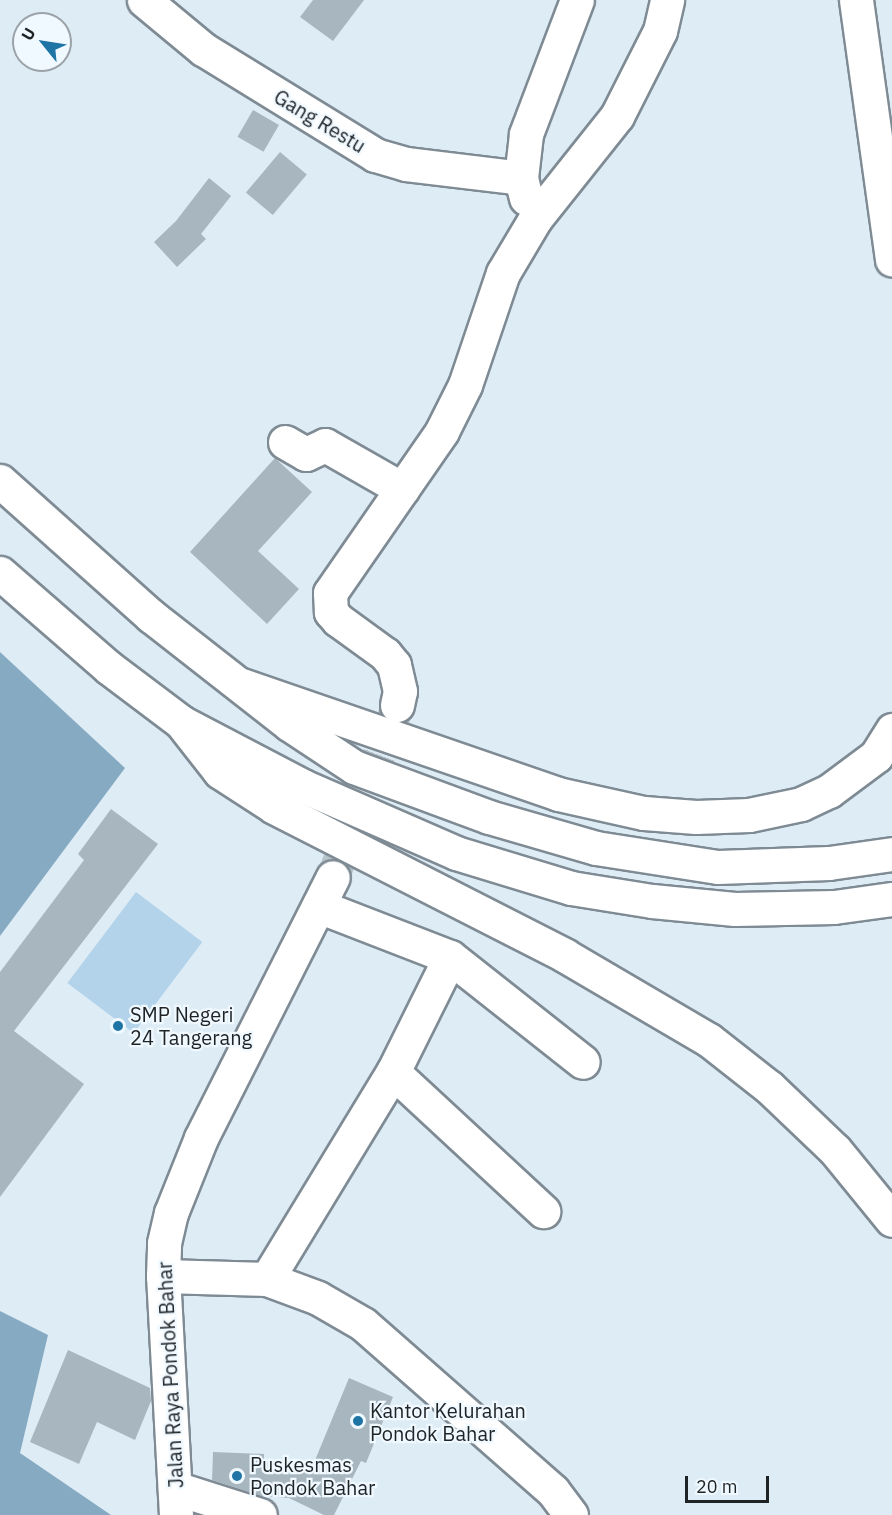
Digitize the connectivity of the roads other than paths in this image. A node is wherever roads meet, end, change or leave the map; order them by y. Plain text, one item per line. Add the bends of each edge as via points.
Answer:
1 (144, 0) edge
2 (577, 0) edge
3 (667, 0) edge
4 (856, 0) edge
5 (876, 0) edge
6 (521, 178) junction
7 (884, 206) junction
8 (535, 219) junction
9 (892, 260) edge
10 (285, 442) dead end
11 (0, 481) edge
12 (402, 489) junction
13 (0, 573) edge
14 (242, 685) junction
15 (398, 705) tunnel mouth
16 (181, 722) junction
17 (892, 730) edge
18 (892, 854) edge
19 (333, 877) tunnel mouth
20 (892, 899) edge
21 (321, 906) junction
22 (450, 957) junction
23 (583, 1062) dead end
24 (393, 1072) junction
25 (543, 1211) dead end
26 (892, 1220) edge
27 (163, 1276) junction
28 (267, 1279) junction
29 (175, 1502) edge
30 (260, 1515) edge
31 (571, 1515) edge

1 - 6 main road, Gang Restu via 202,49 375,155 406,164
2 - 6 main road via 526,134
3 - 8 main road via 660,31 617,116
4 - 7 main road
5 - 7 main road
6 - 8 main road
7 - 9 main road
8 - 12 main road via 491,302 455,408
10 - 12 main road via 306,454 325,445
11 - 14 main road via 151,616
12 - 15 main road via 334,584 329,603 338,620 394,665 400,691
13 - 16 main road via 108,667
14 - 17 main road via 558,794 644,813 696,817 749,815 801,804 829,791 876,756
14 - 18 main road via 289,724 354,767 489,817 596,848 718,867 829,863
16 - 20 main road via 379,822 478,861 571,888 652,902 735,909 834,907
16 - 26 main road via 220,772 274,807 564,955 709,1040 769,1087 835,1150
19 - 21 main road, Jalan Raya Pondok Bahar
21 - 22 main road
21 - 27 main road, Jalan Raya Pondok Bahar via 182,1179 164,1243
22 - 23 main road
22 - 24 main road
24 - 25 main road
24 - 28 main road
27 - 28 main road
27 - 29 main road, Jalan Raya Pondok Bahar
28 - 31 main road via 318,1298 363,1324 553,1491
29 - 30 main road

